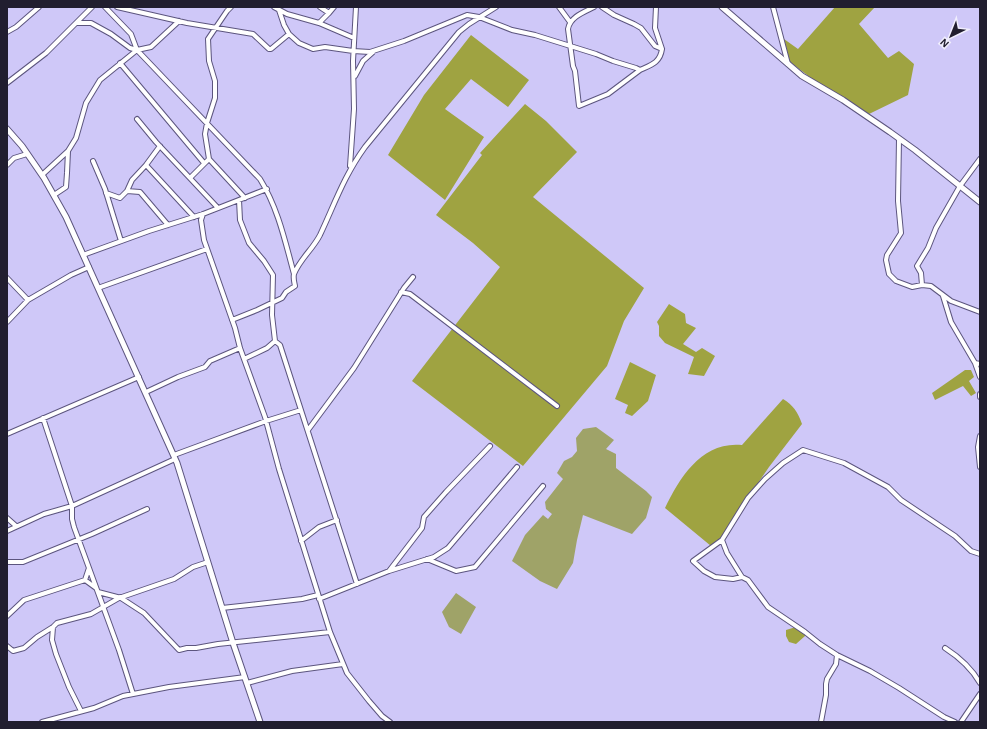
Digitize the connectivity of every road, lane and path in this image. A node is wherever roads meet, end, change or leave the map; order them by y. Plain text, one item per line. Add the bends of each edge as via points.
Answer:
1 (39, 7) edge
2 (92, 7) edge
3 (105, 7) edge
4 (117, 7) edge
5 (231, 7) edge
6 (274, 7) edge
7 (320, 7) edge
8 (334, 7) edge
9 (356, 7) edge
10 (495, 7) edge
11 (559, 7) edge
12 (594, 7) edge
13 (602, 7) edge
14 (656, 7) edge
15 (722, 7) edge
16 (773, 7) edge
17 (279, 10) junction
18 (328, 13) junction
19 (479, 18) junction
20 (179, 21) junction
21 (570, 22) junction
22 (77, 23) junction
23 (320, 24) junction
24 (216, 27) junction
25 (7, 32) edge
26 (289, 34) junction
27 (354, 38) junction
28 (570, 47) junction
29 (662, 49) junction
30 (137, 50) junction
31 (353, 51) junction
32 (375, 51) junction
33 (120, 63) junction
34 (788, 64) junction
35 (640, 70) junction
36 (354, 78) junction
37 (7, 83) edge
38 (137, 119) dead end
39 (207, 123) junction
40 (7, 129) edge
41 (899, 139) junction
42 (160, 146) junction
43 (68, 151) junction
44 (27, 154) junction
45 (208, 159) junction
46 (980, 159) edge
47 (93, 161) dead end
48 (204, 163) junction
49 (7, 165) edge
50 (146, 165) junction
51 (350, 168) junction
52 (42, 175) junction
53 (190, 178) junction
54 (960, 186) junction
55 (266, 189) junction
56 (127, 191) junction
57 (106, 193) junction
58 (54, 195) junction
59 (245, 198) junction
60 (239, 200) junction
61 (980, 202) edge
62 (218, 208) junction
63 (203, 214) junction
64 (194, 217) junction
65 (168, 225) junction
66 (121, 241) junction
67 (207, 249) junction
68 (83, 255) junction
69 (89, 267) junction
70 (294, 274) junction
71 (413, 277) dead end
72 (7, 278) edge
73 (922, 285) junction
74 (98, 288) junction
75 (401, 292) junction
76 (943, 296) junction
77 (28, 300) junction
78 (273, 303) junction
79 (980, 312) edge
80 (232, 320) junction
81 (7, 322) edge
82 (276, 341) junction
83 (240, 348) junction
84 (244, 359) junction
85 (975, 363) junction
86 (980, 364) edge
87 (139, 377) junction
88 (980, 377) edge
89 (146, 392) junction
90 (980, 394) edge
91 (980, 397) edge
92 (557, 406) dead end
93 (301, 410) junction
94 (43, 418) junction
95 (266, 421) junction
96 (308, 430) junction
97 (7, 434) edge
98 (980, 436) edge
99 (490, 446) dead end
100 (175, 457) junction
101 (517, 466) dead end
102 (980, 467) edge
103 (543, 486) dead end
104 (72, 506) junction
105 (147, 509) dead end
106 (7, 518) edge
107 (337, 520) junction
108 (16, 526) junction
109 (7, 531) edge
110 (79, 540) junction
111 (722, 540) junction
112 (301, 541) junction
113 (980, 554) edge
114 (427, 559) junction
115 (7, 562) edge
116 (208, 562) junction
117 (89, 568) junction
118 (389, 571) junction
119 (742, 578) junction
120 (85, 580) junction
121 (357, 584) junction
122 (98, 590) junction
123 (319, 597) junction
124 (119, 598) junction
125 (104, 607) junction
126 (222, 608) junction
127 (7, 616) edge
128 (53, 627) junction
129 (330, 632) junction
130 (233, 643) junction
131 (7, 646) edge
132 (946, 648) dead end
133 (837, 655) junction
134 (343, 664) junction
135 (246, 680) junction
136 (980, 683) edge
137 (133, 694) junction
138 (980, 694) edge
139 (81, 711) junction
140 (42, 722) edge
141 (260, 722) edge
142 (390, 722) edge
143 (821, 722) edge
144 (955, 722) edge
145 (961, 722) edge

1 - 25 street
2 - 22 street
3 - 30 street via 131,34
4 - 20 street
5 - 24 street
6 - 17 street
7 - 18 street
8 - 18 street
9 - 27 street
10 - 19 street
11 - 21 street
12 - 21 street
13 - 29 street via 641,28 655,46
14 - 29 street via 655,28
15 - 34 street
16 - 34 street
17 - 23 street
17 - 26 street
18 - 23 street
19 - 28 street
19 - 32 street via 464,16
19 - 51 street via 459,32
20 - 24 street
20 - 30 street via 151,47
21 - 28 street
22 - 30 street via 91,23
22 - 37 street via 46,53
23 - 27 street
24 - 26 street via 255,34 269,49
24 - 39 street via 208,39 215,81 215,98
26 - 31 street via 299,43 313,48
27 - 31 street
28 - 35 street
28 - 35 street via 579,106 608,94
29 - 35 street via 659,60
30 - 33 street
30 - 39 street
31 - 32 street
31 - 36 street
32 - 36 street via 363,61
33 - 43 street via 100,80 86,103 76,138
33 - 48 street
34 - 41 street via 802,76 843,100
36 - 51 street
38 - 42 street
39 - 45 street via 205,134
39 - 55 street via 260,179
40 - 44 street
41 - 54 street
41 - 73 street via 898,201 901,233 886,260 889,274 893,279 914,287
42 - 50 street
42 - 53 street
43 - 52 street
43 - 58 street via 66,187
44 - 49 street via 14,158
44 - 52 street
45 - 48 street
45 - 59 street
46 - 54 street
47 - 57 street
48 - 53 street
50 - 56 street via 132,180
50 - 64 street
51 - 70 street via 319,236
52 - 58 street
53 - 62 street
54 - 61 street
54 - 73 street via 917,266 922,273
55 - 59 street
55 - 70 street via 282,230
56 - 57 street via 120,198
56 - 65 street via 140,192
57 - 66 street
58 - 68 street
59 - 60 street
60 - 62 street
60 - 78 street via 240,220 249,243 273,275
62 - 63 street
63 - 64 street
63 - 67 street via 201,226
64 - 65 street
65 - 66 street
66 - 68 street
67 - 74 street
67 - 80 street
68 - 69 street
69 - 74 street
69 - 77 street
70 - 78 street via 295,286
71 - 75 street
72 - 77 street
73 - 76 street via 931,286
74 - 87 street
75 - 92 street via 410,294
75 - 96 street via 354,368
76 - 79 street
76 - 85 street via 951,322
77 - 81 street
78 - 80 street
78 - 82 street
80 - 83 street
82 - 84 street
82 - 93 street via 280,345
83 - 84 street
83 - 89 street via 210,361 205,367
84 - 95 street
85 - 86 street
85 - 88 street
87 - 89 street
87 - 94 street
89 - 100 street
90 - 91 street
93 - 95 street
93 - 96 street
94 - 97 street
94 - 104 street
95 - 100 street
95 - 112 street
96 - 107 street
98 - 102 street
99 - 118 street via 424,517 422,528
100 - 104 street
100 - 116 street
101 - 114 street via 448,548
103 - 114 street via 475,567 456,572
104 - 108 street
104 - 110 street via 72,519
105 - 110 street
106 - 108 street
107 - 112 street via 319,527
107 - 121 street
108 - 109 street
110 - 115 street via 23,562
110 - 117 street
111 - 113 street via 748,498 783,464 803,450 844,463 888,487 901,500
111 - 119 street
111 - 119 street via 693,561 715,577 733,580
112 - 123 street
114 - 118 street
116 - 124 street via 193,567 174,579
116 - 126 street
117 - 120 street
117 - 122 street
118 - 121 street
119 - 133 street via 751,583 768,607
120 - 122 street
120 - 127 street via 24,600
121 - 123 street
122 - 124 street
122 - 125 street
123 - 126 street
123 - 129 street
124 - 125 street
124 - 130 street via 144,613 179,650
125 - 128 street via 91,614 57,623
125 - 137 street
126 - 130 street
128 - 131 street via 24,648 13,651
128 - 139 street via 52,640 56,654
129 - 130 street
129 - 134 street
130 - 135 street
132 - 136 street via 964,663
133 - 143 street via 834,669 827,679
133 - 144 street via 870,671
134 - 135 street
134 - 142 street via 369,701
135 - 137 street via 169,687
135 - 141 street
137 - 139 street
138 - 145 street
139 - 140 street

